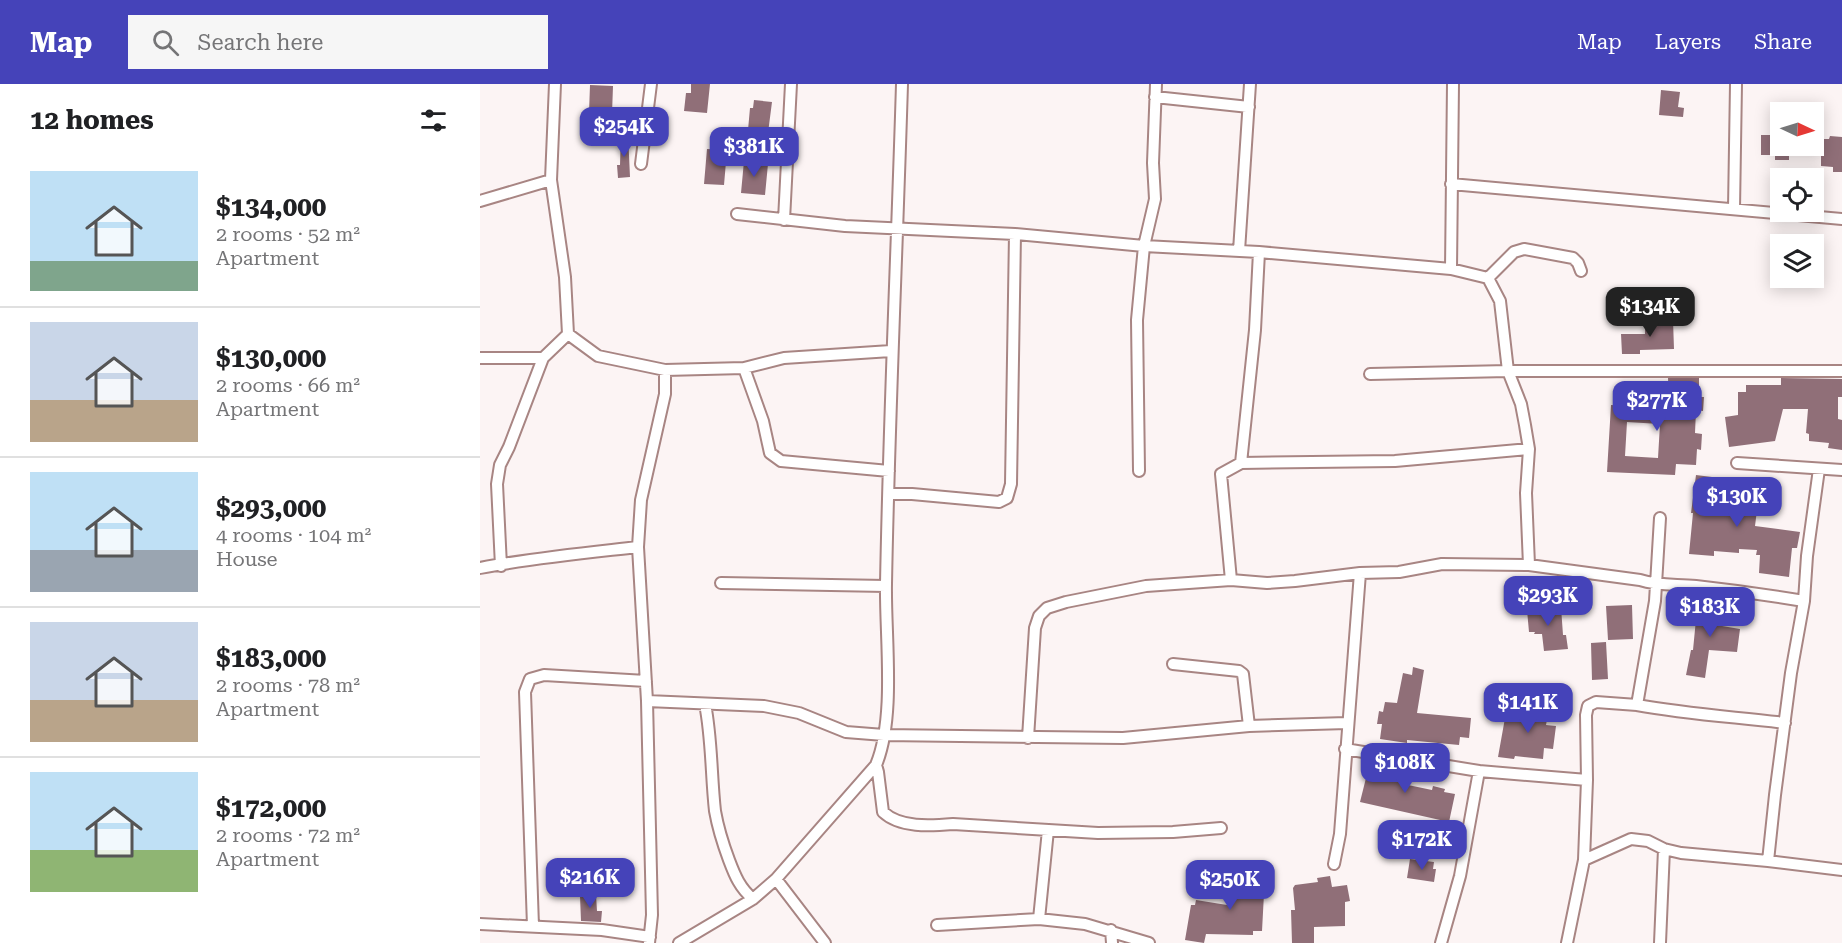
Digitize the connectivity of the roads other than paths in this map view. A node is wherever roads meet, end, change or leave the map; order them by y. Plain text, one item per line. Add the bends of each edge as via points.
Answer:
1 (555, 84) edge
2 (651, 84) edge
3 (791, 84) edge
4 (902, 84) edge
5 (1156, 84) edge
6 (1250, 84) edge
7 (1453, 84) edge
8 (1736, 84) edge
9 (1744, 84) edge
10 (1155, 98) junction
11 (1249, 107) junction
12 (641, 164) dead end
13 (551, 180) junction
14 (1451, 184) junction
15 (480, 201) edge
16 (1734, 209) junction
17 (737, 214) dead end
18 (1842, 219) edge
19 (784, 220) junction
20 (898, 229) junction
21 (1015, 234) junction
22 (1144, 246) junction
23 (1239, 251) junction
24 (1259, 252) junction
25 (1451, 269) junction
26 (1581, 271) dead end
27 (1488, 278) junction
28 (568, 334) junction
29 (891, 351) junction
30 (480, 358) edge
31 (543, 358) junction
32 (744, 368) junction
33 (665, 370) junction
34 (1508, 370) junction
35 (1842, 371) edge
36 (1370, 374) dead end
37 (1528, 449) junction
38 (1241, 463) junction
39 (1737, 463) dead end
40 (1820, 469) junction
41 (1842, 470) edge
42 (889, 471) junction
43 (1139, 471) dead end
44 (889, 494) junction
45 (1660, 518) dead end
46 (638, 547) junction
47 (1529, 565) junction
48 (501, 566) junction
49 (480, 568) edge
50 (1360, 573) junction
51 (1232, 580) junction
52 (721, 583) dead end
53 (1655, 585) junction
54 (886, 586) junction
55 (1804, 601) junction
56 (1173, 664) dead end
57 (646, 681) junction
58 (647, 700) junction
59 (705, 704) junction
60 (1637, 705) junction
61 (1347, 723) junction
62 (1785, 723) junction
63 (1249, 726) junction
64 (884, 735) junction
65 (1028, 738) junction
66 (1345, 749) junction
67 (876, 765) junction
68 (1479, 771) junction
69 (1587, 780) junction
70 (1221, 828) dead end
71 (1048, 830) junction
72 (1664, 849) junction
73 (1584, 860) junction
74 (1768, 861) junction
75 (1334, 864) dead end
76 (1842, 870) edge
77 (776, 879) junction
78 (753, 899) junction
79 (1039, 920) junction
80 (480, 924) edge
81 (533, 926) junction
82 (937, 926) dead end
83 (1112, 930) junction
84 (649, 940) edge
85 (679, 943) edge
86 (825, 943) edge
87 (1112, 943) edge
88 (1149, 943) edge
89 (1441, 943) edge
90 (1567, 943) edge
91 (1660, 943) edge

1 - 13 street
2 - 12 street
3 - 19 street
4 - 20 street
5 - 10 street
6 - 11 street
7 - 14 street
8 - 9 street
8 - 16 street
10 - 11 street
10 - 22 street via 1155,199
11 - 23 street
13 - 15 street
13 - 28 street via 565,277
14 - 16 street
14 - 25 street
16 - 18 street
17 - 19 street
19 - 20 street
20 - 21 street
20 - 29 street
21 - 22 street
21 - 44 street via 1011,484 1007,498 999,502
22 - 23 street
22 - 43 street via 1137,320
23 - 24 street
24 - 25 street
24 - 38 street
25 - 27 street
26 - 27 street via 1573,258 1524,249 1514,252
27 - 34 street via 1500,301
28 - 31 street
28 - 33 street via 598,356
29 - 32 street via 784,358
29 - 42 street
30 - 31 street
31 - 48 street via 500,465 497,484
32 - 33 street
32 - 42 street via 770,453 775,457 781,461
33 - 46 street via 665,394 641,500
34 - 35 street
34 - 36 street
34 - 37 street via 1521,404
37 - 38 street via 1395,461
37 - 47 street
38 - 51 street via 1221,474
39 - 40 street
40 - 41 street
40 - 55 street
42 - 44 street
44 - 54 street
45 - 53 street
46 - 48 street
46 - 57 street
47 - 50 street via 1442,564 1399,572
47 - 53 street
48 - 49 street
50 - 51 street via 1267,583
50 - 61 street
51 - 65 street via 1146,586 1047,608 1035,628
52 - 54 street
53 - 55 street via 1687,585
53 - 60 street
54 - 64 street
55 - 62 street
56 - 63 street via 1243,674
57 - 58 street
57 - 81 street via 544,675 530,679 525,692
58 - 59 street
58 - 84 street via 652,915
59 - 64 street via 764,706 799,713 846,732
59 - 78 street via 721,837 737,881
60 - 62 street via 1669,712
60 - 69 street via 1596,702 1588,706
61 - 63 street
61 - 66 street
62 - 74 street
63 - 65 street via 1122,738
64 - 65 street
64 - 67 street
66 - 68 street
66 - 75 street via 1340,834
67 - 71 street via 883,812 890,819
67 - 77 street
68 - 69 street
68 - 89 street via 1460,876
69 - 73 street
70 - 71 street via 1136,833
71 - 79 street
72 - 73 street via 1632,839
72 - 74 street
72 - 91 street
73 - 90 street
74 - 76 street
77 - 78 street
77 - 86 street
78 - 85 street
79 - 82 street
79 - 83 street
80 - 81 street
81 - 84 street via 602,930
83 - 87 street
83 - 88 street

